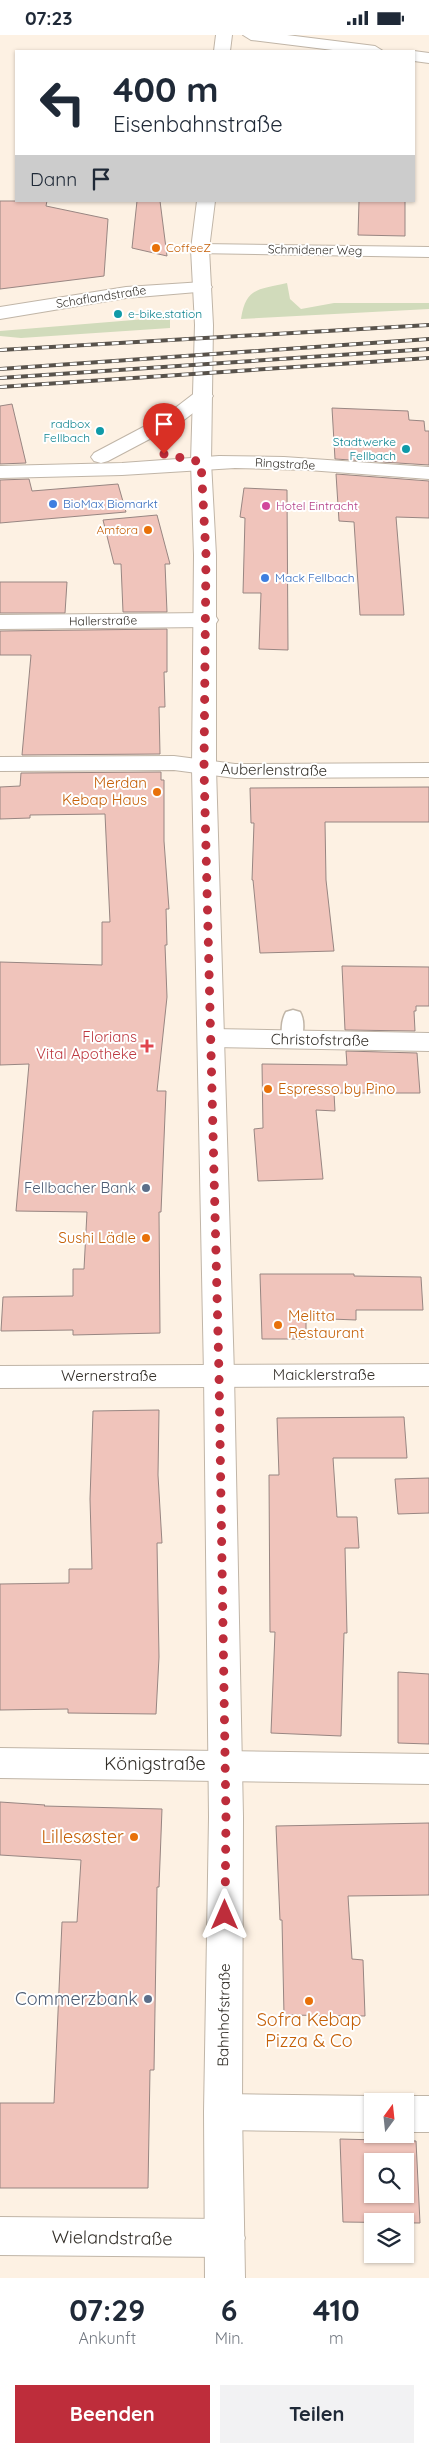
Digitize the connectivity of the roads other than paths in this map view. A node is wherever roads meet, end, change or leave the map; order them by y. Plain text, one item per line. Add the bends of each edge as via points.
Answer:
1 (224, 35) edge
2 (250, 35) edge
3 (222, 50) edge
4 (355, 50) edge
5 (415, 56) edge
6 (429, 58) edge
7 (206, 202) edge
8 (200, 249) junction
9 (429, 252) edge
10 (203, 287) junction
11 (0, 313) edge
12 (203, 396) junction
13 (101, 457) junction
14 (201, 462) junction
15 (44, 469) junction
16 (0, 472) edge
17 (429, 473) edge
18 (206, 620) junction
19 (0, 623) edge
20 (0, 764) edge
21 (204, 768) junction
22 (429, 770) edge
23 (212, 1039) junction
24 (429, 1042) edge
25 (219, 1375) junction
26 (429, 1375) edge
27 (0, 1377) edge
28 (0, 1763) edge
29 (225, 1765) junction
30 (429, 1769) edge
31 (223, 2112) junction
32 (364, 2114) edge
33 (414, 2114) edge
34 (429, 2114) edge
35 (0, 2236) edge
36 (225, 2237) junction
37 (225, 2278) edge

1 - 3 street
2 - 4 street
5 - 6 street
7 - 8 street, Bahnhofstraße
8 - 9 street, Schmidener Weg via 344,245
8 - 10 street, Bahnhofstraße
10 - 11 street, Schaflandstraße via 119,292
10 - 12 street, Bahnhofstraße
12 - 13 street via 172,419
12 - 14 street, Bahnhofstraße
13 - 14 street via 164,454
13 - 15 street
14 - 15 street via 167,468
14 - 17 street, Ringstraße
14 - 18 street, Bahnhofstraße
15 - 16 street
18 - 19 street, Hallerstraße
18 - 21 street, Bahnhofstraße
20 - 21 street, Auberlenstraße via 174,763
21 - 22 street, Auberlenstraße via 234,771
21 - 23 street, Bahnhofstraße
23 - 24 street, Christofstraße via 293,1028
23 - 25 street, Bahnhofstraße
25 - 26 street, Maicklerstraße
25 - 27 street, Wernerstraße
25 - 29 street, Bahnhofstraße
28 - 29 street, Königstraße
29 - 30 street, Königstraße
29 - 31 street, Bahnhofstraße
31 - 32 street
31 - 36 street, Bahnhofstraße
33 - 34 street
35 - 36 street, Wielandstraße
36 - 37 street, Bahnhofstraße

